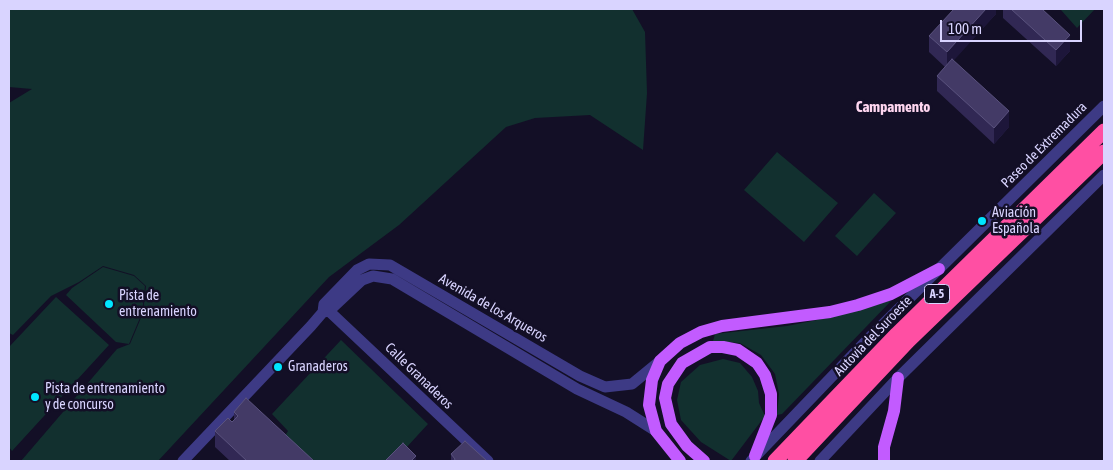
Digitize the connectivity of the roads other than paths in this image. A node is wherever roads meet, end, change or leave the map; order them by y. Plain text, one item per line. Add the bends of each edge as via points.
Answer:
1 (1104, 106) edge
2 (1104, 131) edge
3 (1104, 152) edge
4 (1104, 175) edge
5 (939, 269) junction
6 (326, 312) junction
7 (660, 361) junction
8 (898, 378) junction
9 (656, 432) junction
10 (753, 459) edge
11 (183, 461) edge
12 (488, 461) edge
13 (680, 461) edge
14 (704, 461) edge
15 (775, 461) edge
16 (794, 461) edge
17 (820, 461) edge
18 (884, 461) edge

1 - 5 street, Paseo de Extremadura
2 - 15 highway, Autovía del Suroeste / A-5 via 897,334
3 - 16 highway, A-5 via 908,341
4 - 8 street
5 - 7 main road via 899,290 858,305 701,332 680,343
5 - 10 street, Paseo de Extremadura
6 - 7 street, Avenida de los Arqueros via 324,304 356,270 379,263 390,265 580,376 605,387 632,384
6 - 9 street, Avenida de los Arqueros via 362,280 373,276 392,278 577,389 626,412
6 - 11 street, Avenida de los Arqueros
6 - 12 street, Calle Granaderos
7 - 9 main road via 652,380 649,406
8 - 17 street
8 - 18 main road
9 - 13 main road
10 - 14 main road via 771,415 771,394 765,375 757,363 738,350 710,347 682,362 668,384 665,398 671,424 680,438

